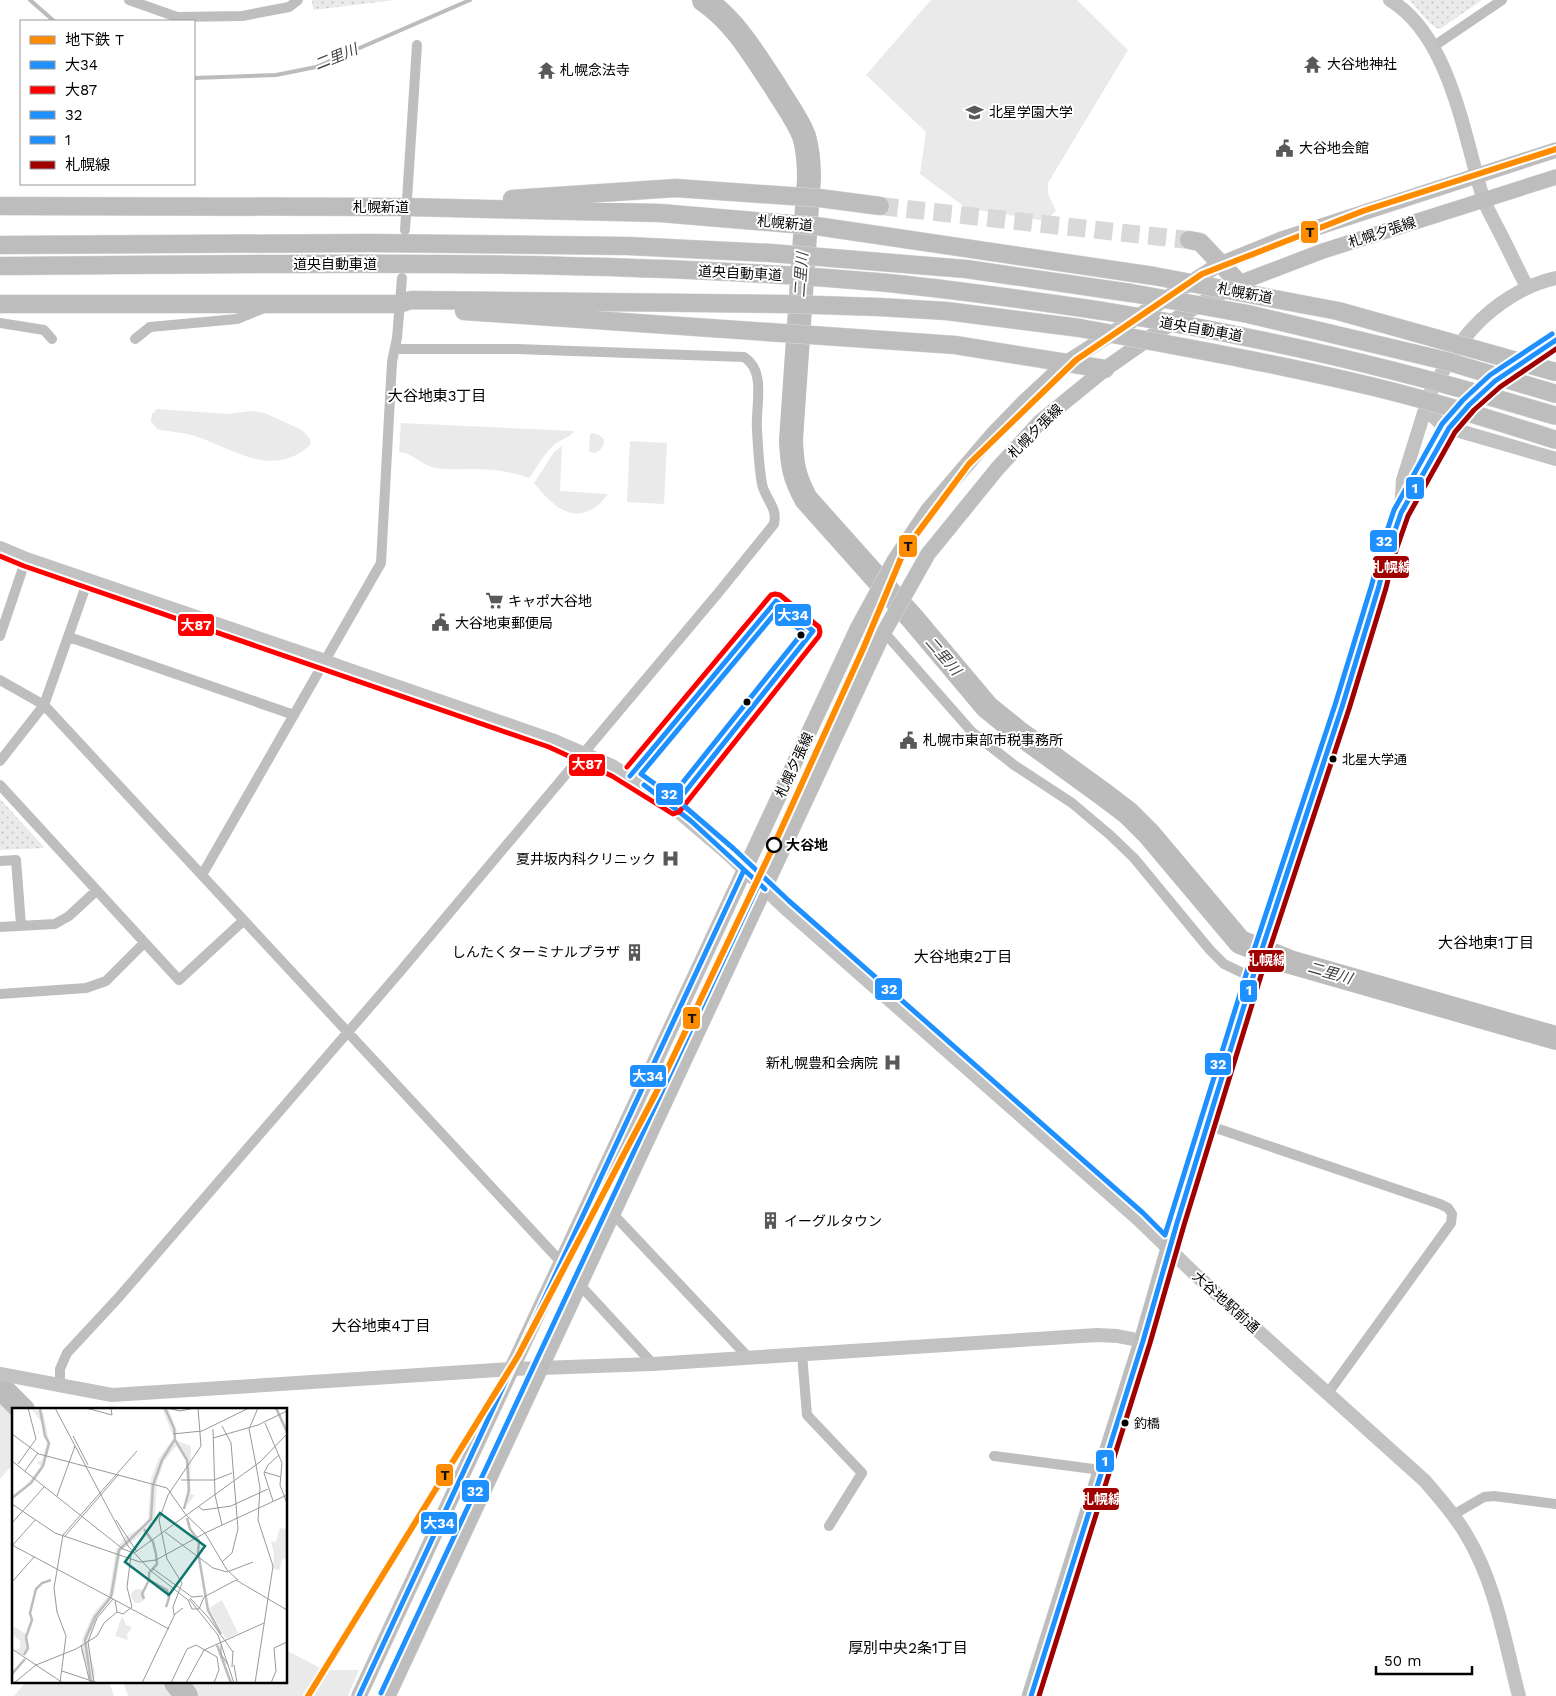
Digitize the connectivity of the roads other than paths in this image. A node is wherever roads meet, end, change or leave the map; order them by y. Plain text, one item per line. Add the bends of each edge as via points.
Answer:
1 (129, 0) edge
2 (298, 0) edge
3 (1390, 0) edge
4 (1502, 0) edge
5 (417, 45) dead end
6 (1434, 46) junction
7 (1556, 150) edge
8 (1478, 175) junction
9 (1556, 177) edge
10 (1484, 200) junction
11 (0, 206) edge
12 (880, 206) tunnel mouth
13 (407, 207) junction
14 (405, 230) dead end
15 (1188, 240) tunnel mouth
16 (0, 245) edge
17 (1221, 264) junction
18 (0, 266) edge
19 (402, 278) dead end
20 (1556, 278) edge
21 (1239, 283) junction
22 (1527, 287) junction
23 (0, 304) edge
24 (272, 304) junction
25 (399, 304) junction
26 (0, 323) edge
27 (52, 339) dead end
28 (135, 339) dead end
29 (1556, 340) edge
30 (395, 348) junction
31 (1066, 363) junction
32 (1105, 369) junction
33 (1556, 372) edge
34 (1556, 394) edge
35 (1427, 403) junction
36 (1556, 416) edge
37 (1449, 428) junction
38 (1556, 440) edge
39 (1556, 459) edge
40 (1401, 513) junction
41 (0, 548) edge
42 (26, 558) junction
43 (88, 580) junction
44 (887, 627) junction
45 (0, 636) edge
46 (69, 638) junction
47 (325, 660) junction
48 (0, 680) edge
49 (44, 705) junction
50 (294, 715) junction
51 (584, 753) junction
52 (0, 761) edge
53 (0, 785) edge
54 (0, 861) edge
55 (744, 870) junction
56 (202, 875) junction
57 (765, 889) junction
58 (96, 891) junction
59 (243, 921) junction
60 (21, 925) junction
61 (0, 927) edge
62 (144, 943) junction
63 (1253, 978) junction
64 (0, 994) edge
65 (347, 1032) junction
66 (1207, 1125) junction
67 (613, 1214) junction
68 (1169, 1249) junction
69 (561, 1262) junction
70 (580, 1284) junction
71 (1143, 1341) junction
72 (802, 1354) junction
73 (748, 1357) junction
74 (653, 1364) junction
75 (541, 1367) junction
76 (512, 1369) junction
77 (0, 1374) edge
78 (60, 1386) junction
79 (1328, 1393) junction
80 (994, 1456) dead end
81 (1101, 1470) junction
82 (1556, 1504) edge
83 (1453, 1515) junction
84 (829, 1526) dead end
85 (359, 1696) edge
86 (388, 1696) edge
87 (1031, 1696) edge
88 (1519, 1696) edge

1 - 2 street via 177,17 242,16 289,7
3 - 6 street via 1412,16
4 - 6 street
5 - 13 street
6 - 8 street
7 - 8 main road, 札幌夕張線
8 - 10 street
8 - 17 main road, 札幌夕張線 via 1291,236
9 - 10 main road, 札幌夕張線
10 - 21 main road, 札幌夕張線 via 1323,251
10 - 22 street
11 - 13 highway, 札幌新道
12 - 13 highway via 819,198 676,188
13 - 14 street
13 - 33 highway, 札幌新道, bridge via 660,213 816,226 1154,276 1338,311
15 - 17 highway via 1200,242
16 - 34 highway, 道央自動車道, bridge via 628,246 771,253 966,269 1248,314 1446,361
17 - 21 highway
17 - 31 main road, 札幌夕張線
18 - 36 highway, 道央自動車道, bridge via 569,266 878,282 1103,311 1244,337 1369,364
19 - 25 street
20 - 22 street
21 - 32 main road, 札幌夕張線 via 1188,311
22 - 35 street via 1472,329 1442,372
23 - 24 highway
24 - 25 highway
24 - 28 street via 237,320 150,327
25 - 30 street
25 - 31 highway via 409,308 955,345
25 - 38 highway, bridge via 412,300 810,304 946,311 1080,328 1241,358 1370,386
26 - 27 street via 44,330
29 - 37 highway via 1495,381
30 - 47 street via 380,563
30 - 51 street via 744,357 754,364 756,428 763,486 775,512 774,524
31 - 32 highway
31 - 55 main road, 札幌夕張線 via 1006,420 958,473 886,575
32 - 44 main road, 札幌夕張線 via 1043,419 1003,462 928,554
35 - 37 street via 1435,420
35 - 40 street via 1403,480
37 - 39 street
37 - 40 highway
40 - 63 highway
41 - 42 street, 大谷地駅前通
42 - 43 street, 大谷地駅前通
42 - 45 street
43 - 46 street
43 - 47 street, 大谷地駅前通
44 - 57 main road, 札幌夕張線
44 - 63 street via 972,732 1014,765 1072,803 1110,835 1134,858 1210,950 1224,964
46 - 49 street
46 - 50 street
47 - 50 street
47 - 51 street, 大谷地駅前通
48 - 49 street
49 - 52 street
49 - 56 street
50 - 56 street
51 - 55 street, 大谷地駅前通 via 646,786
51 - 65 street
53 - 58 street
54 - 60 street via 16,860
55 - 57 street, 大谷地駅前通
55 - 69 main road, 札幌夕張線
56 - 59 street
57 - 67 main road, 札幌夕張線
57 - 68 street, 大谷地駅前通
58 - 60 street via 69,916 55,924
58 - 62 street
59 - 62 street via 179,980
59 - 65 street
60 - 61 street
62 - 64 street via 106,981 86,988
63 - 66 highway
65 - 69 street
65 - 78 street via 67,1353 60,1369
66 - 68 highway
66 - 79 street via 1440,1204 1452,1214 1451,1222
67 - 70 main road, 札幌夕張線
67 - 73 street
68 - 71 highway
68 - 79 street, 大谷地駅前通
69 - 76 main road, 札幌夕張線
70 - 74 street
70 - 75 main road, 札幌夕張線
71 - 72 street via 1097,1335
71 - 81 highway
72 - 73 street
72 - 84 street via 807,1415 862,1473
73 - 74 street
74 - 75 street
75 - 76 street
75 - 86 main road, 札幌夕張線
76 - 78 street via 112,1395
76 - 85 main road, 札幌夕張線
77 - 78 street
79 - 83 street, 大谷地駅前通 via 1425,1481
80 - 81 street
81 - 87 highway
82 - 83 street via 1484,1497
83 - 88 street, 大谷地駅前通 via 1468,1536 1492,1594

